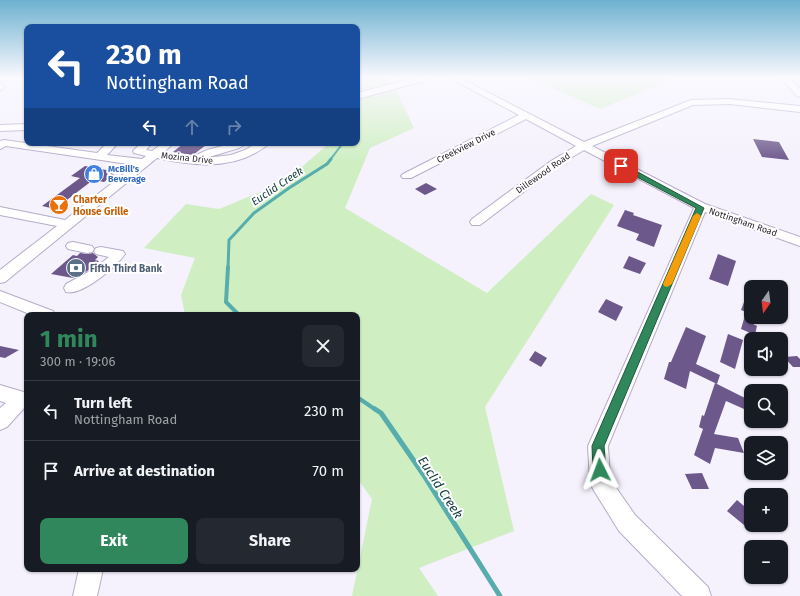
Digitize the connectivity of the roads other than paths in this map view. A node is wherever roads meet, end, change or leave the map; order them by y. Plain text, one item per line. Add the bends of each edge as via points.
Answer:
1 (506, 106) edge
2 (684, 106) edge
3 (761, 106) edge
4 (800, 109) edge
5 (525, 116) junction
6 (24, 118) edge
7 (16, 127) junction
8 (24, 127) edge
9 (0, 128) edge
10 (2, 144) edge
11 (110, 146) edge
12 (144, 146) edge
13 (166, 146) edge
14 (235, 146) edge
15 (259, 146) edge
16 (583, 146) junction
17 (138, 151) junction
18 (99, 157) junction
19 (125, 160) junction
20 (192, 160) junction
21 (152, 161) junction
22 (212, 162) junction
23 (182, 168) junction
24 (407, 176) dead end
25 (700, 208) junction
26 (0, 211) edge
27 (476, 222) dead end
28 (68, 224) junction
29 (800, 242) edge
30 (101, 251) dead end
31 (0, 278) edge
32 (71, 288) dead end
33 (0, 296) edge
34 (40, 312) edge
35 (0, 393) edge
36 (0, 421) edge
37 (90, 572) edge
38 (85, 596) edge
39 (699, 596) edge

1 - 5 street, Nottingham Road
2 - 16 street, Dillewood Road
3 - 4 street, Dillewood Road
5 - 16 street, Nottingham Road
5 - 24 street, Creekview Drive
6 - 7 street
7 - 8 street
7 - 9 street
10 - 18 street
11 - 18 street
12 - 17 street
13 - 21 street
14 - 20 street via 209,151
15 - 22 street, Mozina Drive via 244,154
16 - 25 street, Nottingham Road
16 - 27 street, Dillewood Road via 554,163
17 - 19 street
17 - 21 street
18 - 19 street
19 - 21 street
20 - 21 street, Mozina Drive
20 - 22 street, Mozina Drive
20 - 23 street
21 - 23 street
21 - 28 street
22 - 23 street via 211,172
25 - 29 street, Nottingham Road
25 - 39 street via 598,446 600,482 627,523
26 - 28 street
28 - 31 street
30 - 32 street via 118,254 111,263
33 - 34 street
35 - 36 street via 21,399
37 - 38 street

